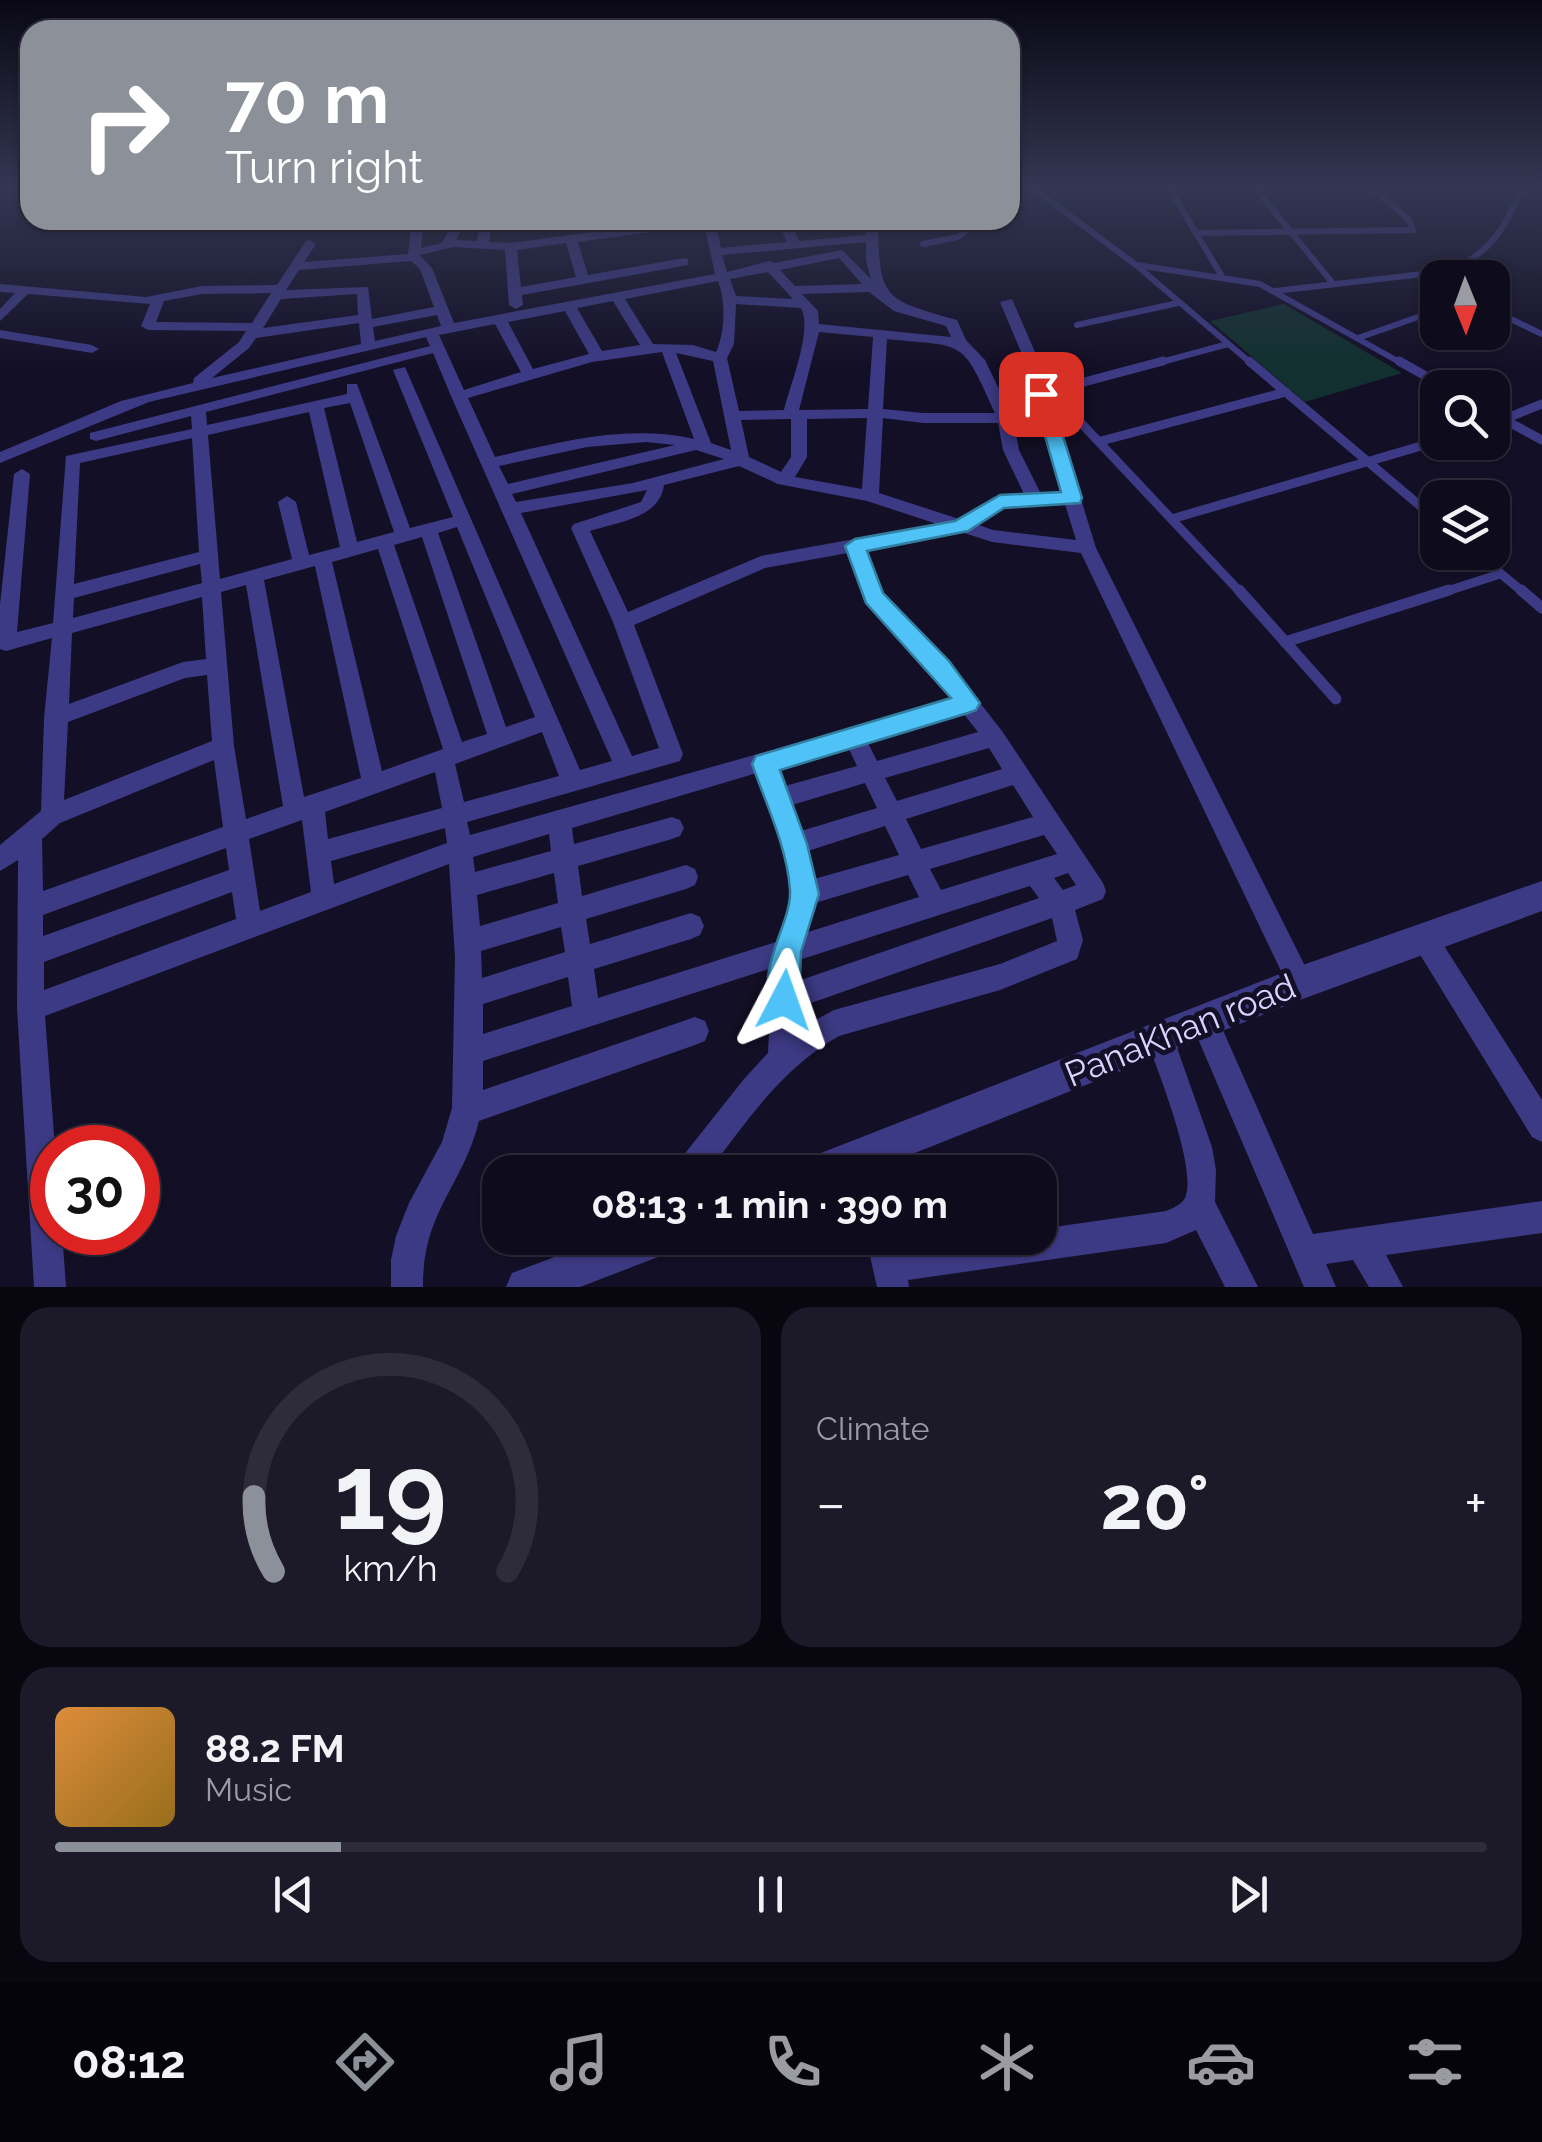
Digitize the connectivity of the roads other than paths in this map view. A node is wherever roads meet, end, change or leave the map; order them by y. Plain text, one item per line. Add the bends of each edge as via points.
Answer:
1 (307, 248) edge
2 (415, 248) edge
3 (444, 248) edge
4 (511, 248) edge
5 (574, 248) edge
6 (680, 248) edge
7 (715, 248) edge
8 (750, 248) edge
9 (871, 248) edge
10 (1113, 248) edge
11 (1205, 248) edge
12 (1305, 248) edge
13 (1488, 248) edge
14 (716, 252) junction
15 (414, 255) junction
16 (684, 262) junction
17 (769, 265) junction
18 (1136, 265) junction
19 (294, 267) junction
20 (721, 274) junction
21 (1223, 278) junction
22 (583, 280) junction
23 (690, 280) junction
24 (1332, 281) junction
25 (0, 288) edge
26 (792, 290) junction
27 (1274, 291) junction
28 (278, 292) junction
29 (515, 292) junction
30 (877, 292) junction
31 (616, 295) junction
32 (14, 297) edge
33 (158, 300) junction
34 (730, 300) junction
35 (1007, 302) dead end
36 (1178, 303) junction
37 (568, 304) junction
38 (804, 304) junction
39 (441, 310) junction
40 (516, 314) junction
41 (1420, 316) edge
42 (0, 317) edge
43 (499, 318) junction
44 (1510, 319) edge
45 (365, 321) junction
46 (1078, 325) dead end
47 (813, 327) junction
48 (255, 330) junction
49 (0, 334) edge
50 (1542, 334) edge
51 (880, 335) junction
52 (439, 336) junction
53 (1358, 338) junction
54 (960, 342) junction
55 (647, 344) junction
56 (1228, 344) junction
57 (368, 346) junction
58 (668, 347) junction
59 (92, 350) dead end
60 (598, 358) junction
61 (720, 358) junction
62 (400, 370) dead end
63 (346, 372) junction
64 (1420, 373) edge
65 (530, 376) junction
66 (189, 388) junction
67 (1286, 392) junction
68 (460, 396) junction
69 (355, 397) junction
70 (1542, 404) edge
71 (316, 407) junction
72 (198, 410) junction
73 (875, 413) junction
74 (794, 415) junction
75 (732, 416) junction
76 (1005, 418) junction
77 (1510, 418) edge
78 (1510, 422) edge
79 (198, 434) junction
80 (96, 436) dead end
81 (1542, 440) edge
82 (1101, 441) junction
83 (703, 443) junction
84 (1420, 446) edge
85 (0, 458) edge
86 (741, 460) junction
87 (1369, 462) junction
88 (490, 463) junction
89 (22, 474) dead end
90 (784, 480) junction
91 (656, 482) junction
92 (870, 496) junction
93 (1034, 497) junction
94 (1073, 498) junction
95 (507, 500) junction
96 (287, 502) dead end
97 (1420, 506) edge
98 (1175, 518) junction
99 (463, 520) junction
100 (961, 526) junction
101 (428, 530) junction
102 (394, 539) junction
103 (855, 546) junction
104 (1088, 548) junction
105 (350, 550) junction
106 (207, 556) junction
107 (312, 560) junction
108 (1495, 570) edge
109 (1500, 574) junction
110 (254, 576) junction
111 (210, 588) junction
112 (63, 594) junction
113 (1542, 608) edge
114 (623, 622) junction
115 (61, 628) junction
116 (1286, 642) junction
117 (216, 666) junction
118 (1336, 698) dead end
119 (968, 703) junction
120 (55, 718) junction
121 (548, 722) junction
122 (994, 736) junction
123 (498, 738) junction
124 (855, 738) junction
125 (222, 746) junction
126 (449, 756) junction
127 (765, 764) junction
128 (626, 768) junction
129 (872, 772) junction
130 (1018, 774) junction
131 (573, 781) junction
132 (373, 783) junction
133 (776, 799) junction
134 (303, 807) junction
135 (456, 813) junction
136 (892, 815) junction
137 (52, 816) junction
138 (559, 822) junction
139 (1050, 822) junction
140 (672, 828) dead end
141 (236, 831) junction
142 (30, 837) junction
143 (794, 844) junction
144 (459, 850) junction
145 (319, 852) junction
146 (564, 858) junction
147 (0, 860) edge
148 (1074, 860) junction
149 (914, 862) junction
150 (1035, 873) junction
151 (242, 877) junction
152 (686, 877) dead end
153 (463, 887) junction
154 (805, 894) junction
155 (1542, 896) edge
156 (324, 899) junction
157 (1057, 904) junction
158 (934, 905) junction
159 (31, 907) junction
160 (572, 911) junction
161 (691, 926) dead end
162 (250, 927) junction
163 (1425, 940) junction
164 (470, 942) junction
165 (786, 952) junction
166 (31, 954) junction
167 (579, 962) junction
168 (1300, 983) junction
169 (469, 996) junction
170 (784, 1000) junction
171 (31, 1008) junction
172 (587, 1014) junction
173 (1204, 1020) junction
174 (695, 1031) dead end
175 (1160, 1038) junction
176 (469, 1052) junction
177 (782, 1056) junction
178 (466, 1110) junction
179 (1542, 1126) edge
180 (703, 1155) edge
181 (887, 1155) edge
182 (1199, 1204) junction
183 (1542, 1217) edge
184 (1360, 1243) junction
185 (1305, 1251) junction
186 (607, 1255) edge
187 (888, 1264) edge
188 (50, 1287) edge
189 (407, 1287) edge
190 (526, 1287) edge
191 (1242, 1287) edge
192 (1320, 1287) edge
193 (1387, 1287) edge

1 - 19 street
2 - 15 street
3 - 15 street
4 - 29 street
5 - 22 street
6 - 16 street
7 - 14 street
8 - 14 street
9 - 30 street
10 - 18 lane
11 - 21 lane
12 - 24 lane
13 - 24 lane via 1459,268
14 - 20 street
15 - 19 street
15 - 39 street via 426,268
16 - 22 street
16 - 23 street
17 - 20 street
17 - 26 street
17 - 30 street via 842,254
18 - 21 lane
18 - 36 lane
19 - 28 street
20 - 23 street
20 - 34 street
21 - 27 lane
22 - 29 street
23 - 31 street
24 - 27 lane
25 - 32 street
26 - 30 street
26 - 38 street
27 - 53 lane
28 - 33 street via 202,290
28 - 45 street via 363,290
28 - 48 street
29 - 40 street
30 - 54 street via 911,314 948,320
31 - 37 street
31 - 55 street
32 - 33 street
32 - 42 street
33 - 48 street via 146,323 155,328
34 - 38 street
34 - 61 street via 728,344
35 - 94 street
36 - 46 lane
36 - 56 lane
37 - 40 street
37 - 60 street
38 - 47 street
39 - 45 street
39 - 52 street
40 - 43 street
41 - 53 lane
43 - 52 street
43 - 65 street
44 - 50 lane
45 - 48 street
45 - 57 street
47 - 51 street
47 - 74 street
48 - 66 street
49 - 59 street
51 - 54 street
51 - 73 street
52 - 57 street
52 - 63 street
52 - 68 street
53 - 64 lane
54 - 76 street via 978,360
55 - 58 street
55 - 60 street
56 - 67 lane
56 - 82 lane via 1061,391 1066,406
57 - 66 street
58 - 61 street
58 - 83 street
60 - 65 street
61 - 75 street
62 - 99 street
63 - 69 street
63 - 72 street
65 - 68 street
66 - 85 street via 118,406
67 - 82 lane
67 - 87 lane
68 - 88 street
69 - 71 street
69 - 102 street
70 - 77 lane
71 - 79 street
71 - 105 street
72 - 79 street
72 - 80 street
73 - 74 street
73 - 76 street
73 - 92 street
74 - 75 street
74 - 90 street via 800,458
75 - 86 street
76 - 93 street
78 - 81 lane
79 - 106 street
79 - 112 street via 72,460
82 - 98 lane
83 - 86 street
83 - 88 street via 627,436
83 - 95 street
84 - 87 lane
86 - 90 street
86 - 91 street
87 - 97 lane
87 - 98 lane
88 - 95 street
89 - 115 street via 6,643
90 - 92 street
91 - 95 street
91 - 114 street via 647,506 580,528
92 - 100 street
93 - 94 street
93 - 100 street via 991,505
94 - 104 street
95 - 128 street
96 - 107 street
98 - 116 lane
99 - 101 street
99 - 121 street
100 - 103 street
100 - 104 street via 1018,541
101 - 102 street
101 - 123 street
102 - 105 street
102 - 126 street
103 - 114 street via 761,562
103 - 119 street via 874,597
104 - 168 street
105 - 107 street
106 - 111 street
106 - 112 street
107 - 110 street
107 - 132 street
108 - 109 lane
109 - 113 lane
109 - 116 lane
110 - 111 street
110 - 134 street
111 - 115 street
111 - 117 street
112 - 115 street
114 - 128 street via 672,754
115 - 120 street
116 - 118 lane
117 - 120 street via 184,670
117 - 125 street
119 - 122 street
119 - 124 street
120 - 137 street
121 - 123 street
121 - 131 street
122 - 129 street
122 - 130 street
123 - 126 street
124 - 127 street
124 - 129 street
125 - 137 street
125 - 141 street
126 - 132 street
126 - 135 street
127 - 133 street
127 - 138 street
128 - 131 street
129 - 133 street
129 - 136 street
130 - 136 street
130 - 139 street
131 - 135 street
132 - 134 street
133 - 143 street
134 - 141 street
134 - 145 street
135 - 144 street
135 - 145 street
136 - 143 street
136 - 149 street
137 - 142 street
138 - 144 street
138 - 146 street
139 - 148 street
139 - 149 street
140 - 146 street
141 - 151 street
141 - 159 street
142 - 147 street
142 - 159 street
143 - 154 street
144 - 153 street
144 - 156 street
145 - 156 street
146 - 153 street
146 - 160 street
148 - 150 street
148 - 157 street via 1094,891
149 - 154 street
149 - 158 street
150 - 157 street
150 - 158 street
151 - 162 street
151 - 166 street
152 - 160 street
153 - 164 street
154 - 165 street
155 - 163 street, PanaKhan road
156 - 162 street
157 - 170 street
157 - 177 street via 1072,939 1068,950 834,1024
158 - 165 street
159 - 166 street
160 - 164 street
160 - 167 street
161 - 167 street
162 - 171 street
163 - 168 street, PanaKhan road
163 - 179 street
164 - 169 street
165 - 170 street
165 - 172 street
166 - 171 street
167 - 169 street
167 - 172 street
168 - 173 street, PanaKhan road
169 - 176 street
170 - 177 street
171 - 188 street
172 - 176 street
173 - 175 street, PanaKhan road
173 - 185 street
174 - 178 street
175 - 181 street, PanaKhan road
175 - 182 street via 1202,1180
176 - 178 street
177 - 180 street
178 - 189 street via 411,1235
182 - 187 street via 1188,1219 1166,1227
182 - 191 street
183 - 184 street
184 - 185 street
184 - 193 street
185 - 192 street
186 - 190 street

